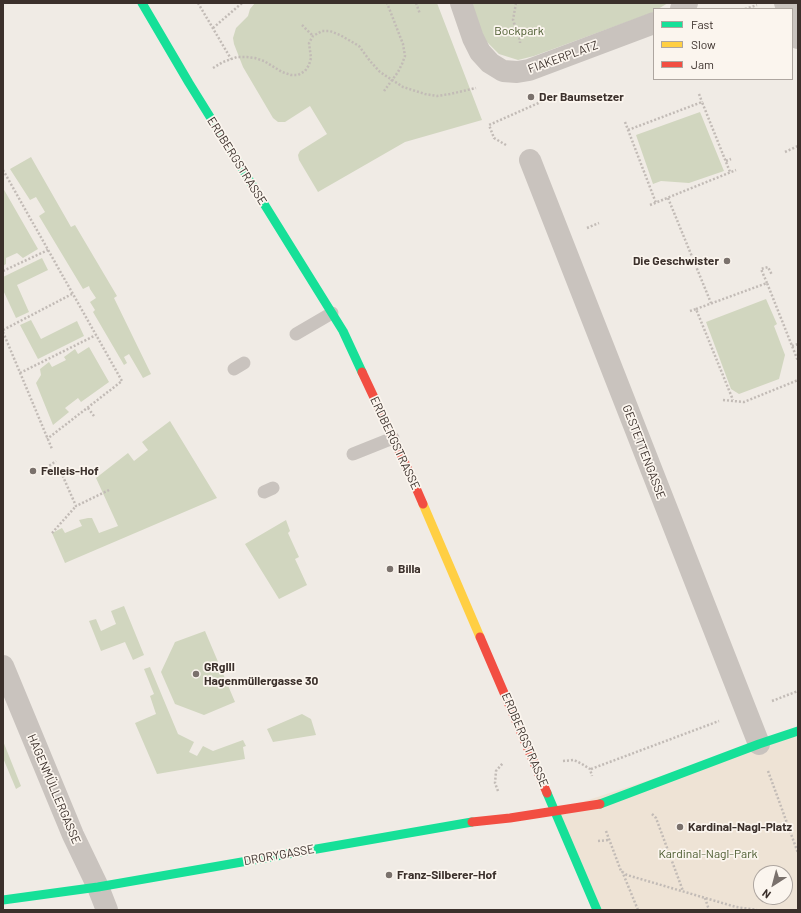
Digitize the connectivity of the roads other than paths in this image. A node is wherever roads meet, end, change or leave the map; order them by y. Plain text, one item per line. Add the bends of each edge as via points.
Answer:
1 (142, 3) edge
2 (461, 3) edge
3 (653, 23) edge
4 (793, 24) edge
5 (798, 38) edge
6 (530, 160) dead end
7 (332, 313) junction
8 (296, 334) dead end
9 (393, 438) junction
10 (353, 454) dead end
11 (3, 666) edge
12 (798, 731) edge
13 (759, 744) junction
14 (554, 811) junction
15 (98, 887) junction
16 (3, 900) edge
17 (107, 910) edge
18 (597, 910) edge

1 - 7 street, ERDBERGSTRASSE
2 - 3 street, FIAKERPLATZ via 480,52 490,63 510,72 529,70
4 - 5 street
6 - 13 street, GESTETTENGASSE
7 - 8 lane
7 - 9 street, ERDBERGSTRASSE
9 - 10 lane
9 - 14 street, ERDBERGSTRASSE
11 - 15 street, HAGENMÜLLERGASSE via 73,835
12 - 13 street
13 - 14 street via 598,804
14 - 15 street, DRORYGASSE via 479,821
14 - 18 street, ERDBERGSTRASSE
15 - 16 street, DRORYGASSE
15 - 17 street, HAGENMÜLLERGASSE

